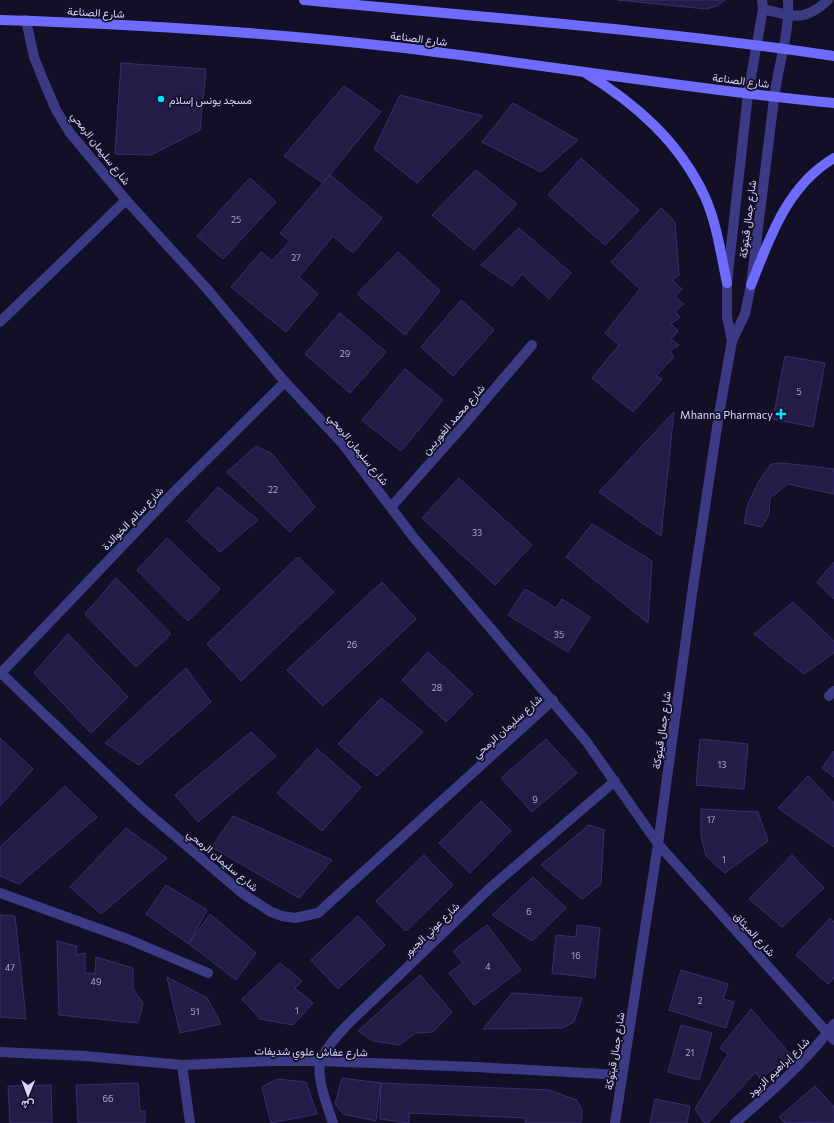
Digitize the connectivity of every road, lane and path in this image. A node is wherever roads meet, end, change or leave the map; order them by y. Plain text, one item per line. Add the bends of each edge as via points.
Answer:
1 (304, 0) edge
2 (788, 0) edge
3 (828, 0) edge
4 (763, 5) edge
5 (789, 16) junction
6 (0, 20) edge
7 (26, 20) junction
8 (757, 46) junction
9 (785, 48) junction
10 (834, 56) edge
11 (580, 70) junction
12 (748, 94) junction
13 (774, 96) junction
14 (834, 103) edge
15 (834, 158) edge
16 (126, 200) junction
17 (727, 283) junction
18 (751, 285) junction
19 (0, 322) edge
20 (732, 341) junction
21 (532, 345) dead end
22 (285, 382) junction
23 (390, 507) junction
24 (0, 674) edge
25 (553, 700) junction
26 (615, 780) junction
27 (658, 844) junction
28 (0, 893) edge
29 (208, 973) dead end
30 (834, 1024) edge
31 (831, 1037) edge
32 (0, 1052) edge
33 (320, 1061) junction
34 (182, 1065) junction
35 (622, 1075) junction
36 (190, 1123) edge
37 (333, 1123) edge
38 (615, 1123) edge
39 (735, 1123) edge

1 - 8 main road via 458,13
2 - 5 street, شارع جمال قيتوكة
3 - 5 street via 806,16
4 - 5 street
4 - 8 street, شارع جمال قيتوكة
5 - 9 street, شارع جمال قيتوكة
6 - 7 main road, شارع الصناعة
7 - 11 main road, شارع الصناعة via 194,29 393,47
7 - 16 street, شارع سليمان الرمحي via 34,57 56,110 70,132
8 - 9 main road
8 - 12 street, شارع جمال قيتوكة
9 - 10 main road
9 - 13 street, شارع جمال قيتوكة
11 - 12 main road, شارع الصناعة
11 - 17 main road via 628,101 673,144 705,198
12 - 13 main road, شارع الصناعة
12 - 17 street, شارع جمال قيتوكة
13 - 14 main road, شارع الصناعة
13 - 18 street, شارع جمال قيتوكة
15 - 18 main road via 808,179 785,207
16 - 19 street, شارع سليمان الرمحي
16 - 22 street, شارع سليمان الرمحي via 208,290
17 - 20 street, شارع جمال قيتوكة via 727,317
18 - 20 street, شارع جمال قيتوكة via 745,314
20 - 27 street, شارع جمال قيتوكة via 693,587
21 - 23 street, شارع محمد الغوريين
22 - 23 street, شارع سليمان الرمحي via 342,443
22 - 24 street, شارع سالم الخوالدة via 165,501
23 - 25 street, شارع سليمان الرمحي
24 - 25 street, شارع سليمان الرمحي via 141,807 242,893 271,912 295,918 318,913
25 - 26 street, شارع سليمان الرمحي
26 - 27 street, شارع سليمان الرمحي
26 - 33 street, شارع عوني الجبور via 490,888 347,1025 330,1044
27 - 31 street, شارع الميثاق
27 - 35 street, شارع جمال قيتوكة
28 - 29 street via 130,940
30 - 31 street, شارع إبراهيم الزيود
31 - 39 street, شارع إبراهيم الزيود
32 - 34 street, شارع عفاش علوي شديفات via 85,1056
33 - 34 street, شارع عفاش علوي شديفات
33 - 35 street, شارع عفاش علوي شديفات
33 - 37 street via 322,1090
34 - 36 street
35 - 38 street, شارع جمال قيتوكة

